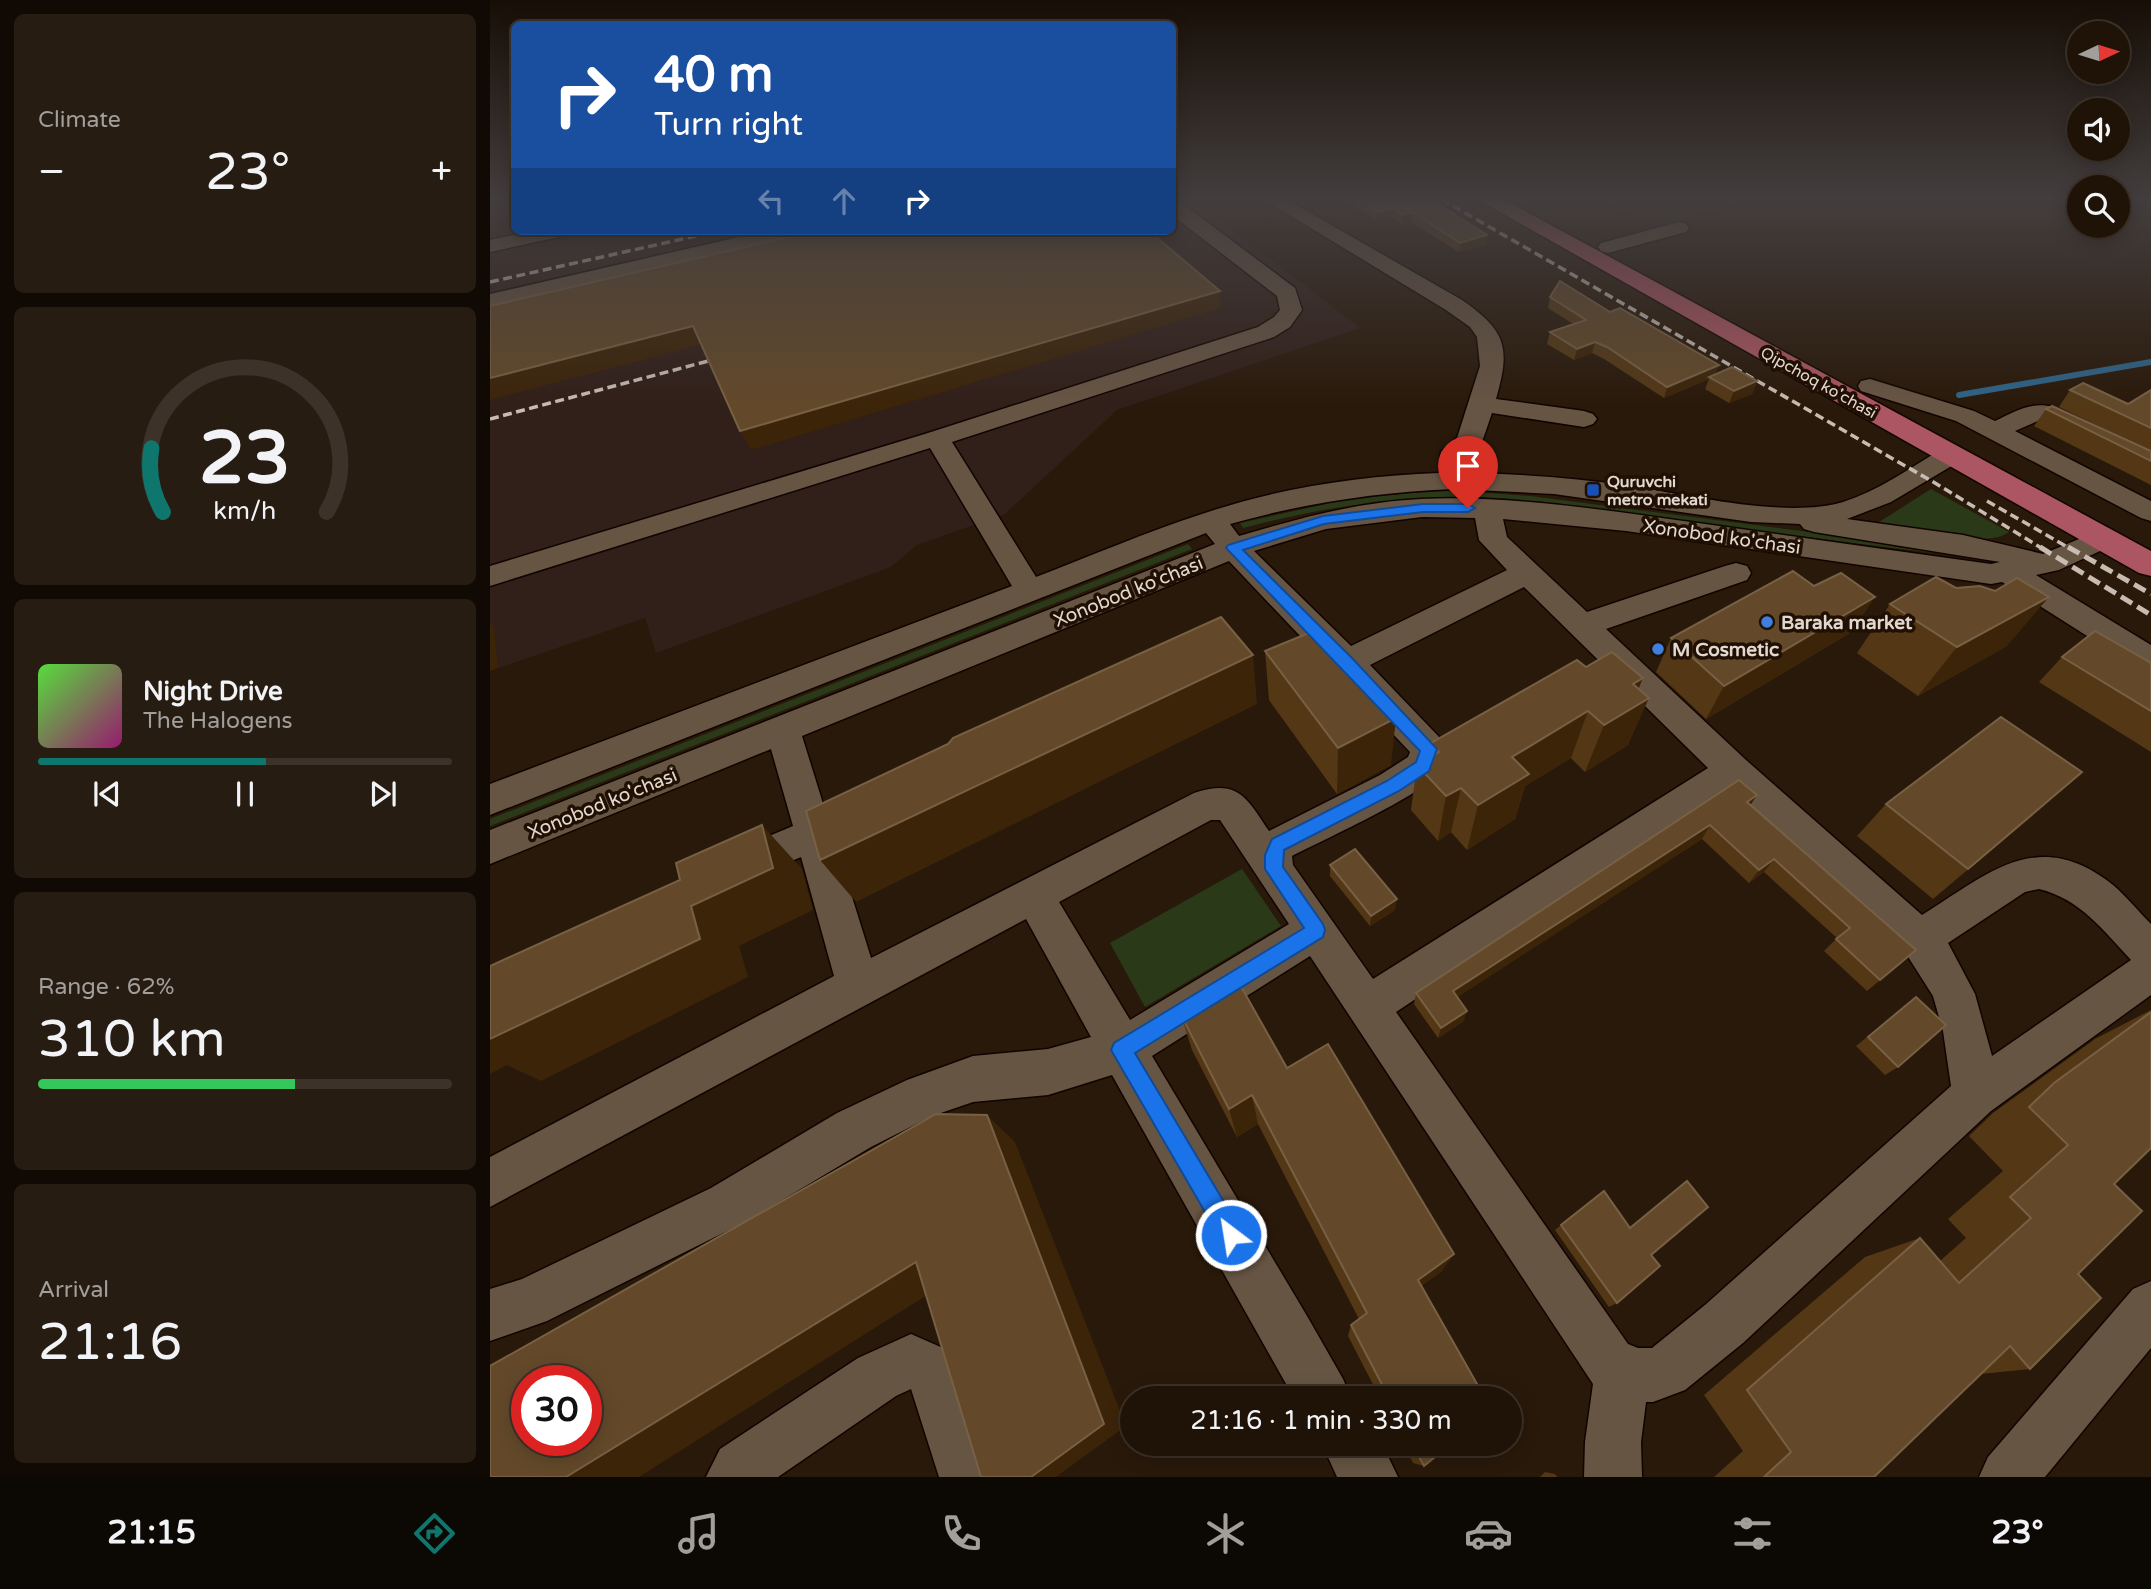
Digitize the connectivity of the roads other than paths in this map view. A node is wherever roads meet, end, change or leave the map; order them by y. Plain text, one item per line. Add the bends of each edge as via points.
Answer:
1 (630, 268) edge
2 (1254, 268) edge
3 (1390, 268) edge
4 (1624, 268) edge
5 (1647, 268) edge
6 (490, 300) edge
7 (1870, 386) joint
8 (1481, 404) junction
9 (1584, 419) dead end
10 (937, 438) junction
11 (1973, 443) junction
12 (2151, 464) edge
13 (1452, 479) junction
14 (1487, 509) junction
15 (1770, 516) junction
16 (2133, 528) edge
17 (1223, 534) junction
18 (2049, 563) junction
19 (2151, 565) edge
20 (1527, 573) junction
21 (1735, 573) dead end
22 (2010, 573) junction
23 (490, 576) edge
24 (1030, 592) junction
25 (1583, 625) junction
26 (2151, 661) edge
27 (1346, 662) junction
28 (783, 731) junction
29 (1733, 770) junction
30 (490, 800) edge
31 (828, 836) junction
32 (490, 847) edge
33 (1274, 869) junction
34 (702, 883) edge
35 (1034, 895) junction
36 (1316, 930) junction
37 (1920, 939) junction
38 (2151, 953) edge
39 (2151, 970) edge
40 (858, 986) junction
41 (1368, 1006) junction
42 (1121, 1050) junction
43 (1975, 1095) junction
44 (490, 1183) edge
45 (2151, 1307) edge
46 (490, 1315) edge
47 (1622, 1371) junction
48 (1317, 1386) edge
49 (1357, 1456) edge
50 (735, 1477) edge
51 (968, 1477) edge
52 (1368, 1477) edge
53 (1613, 1477) edge
54 (2008, 1477) edge

1 - 6 street
2 - 10 street via 1287,293 1291,310 1266,332
3 - 8 street via 1482,326 1492,343 1494,362
4 - 11 main road, Qipchoq ko'chasi
5 - 7 main road, Qipchoq ko'chasi
7 - 11 street via 1965,416
8 - 9 street
8 - 13 street via 1469,442 1454,452
10 - 23 street
10 - 24 street
11 - 12 street, Xonobod ko'chasi via 2031,413 2044,412
11 - 15 street, Xonobod ko'chasi via 1856,506
11 - 16 main road, Qipchoq ko'chasi
11 - 16 street
13 - 15 street, Xonobod ko'chasi via 1593,490
13 - 17 street, Xonobod ko'chasi via 1331,490
14 - 17 street, Xonobod ko'chasi via 1376,512
14 - 20 street via 1493,540
14 - 22 street, Xonobod ko'chasi via 1626,522 1964,571
15 - 18 street
16 - 18 street, Xonobod ko'chasi
16 - 19 main road, Qipchoq ko'chasi
17 - 24 street, Xonobod ko'chasi
17 - 27 street
17 - 28 street, Xonobod ko'chasi
18 - 22 street, Xonobod ko'chasi
20 - 25 street
20 - 27 street
21 - 25 street
22 - 26 street
24 - 30 street, Xonobod ko'chasi
25 - 29 street
27 - 33 street via 1429,749 1427,758 1423,766 1393,786 1278,845
28 - 31 street
28 - 32 street, Xonobod ko'chasi
29 - 37 street
29 - 41 street
31 - 34 street
31 - 40 street
33 - 35 street via 1230,805 1207,804
33 - 36 street
35 - 40 street
35 - 42 street
36 - 41 street
36 - 42 street
37 - 38 street via 2016,877 2039,872 2069,878 2098,897
37 - 43 street via 1954,993
39 - 43 street
40 - 44 street
41 - 47 street via 1609,1363
42 - 46 street via 1048,1072 973,1079 923,1096 853,1130 728,1205 529,1303
42 - 48 street
43 - 47 street via 1724,1324 1666,1371 1653,1375
45 - 54 street
47 - 53 street
49 - 52 street
50 - 51 street via 740,1469 877,1377 911,1361 933,1371

